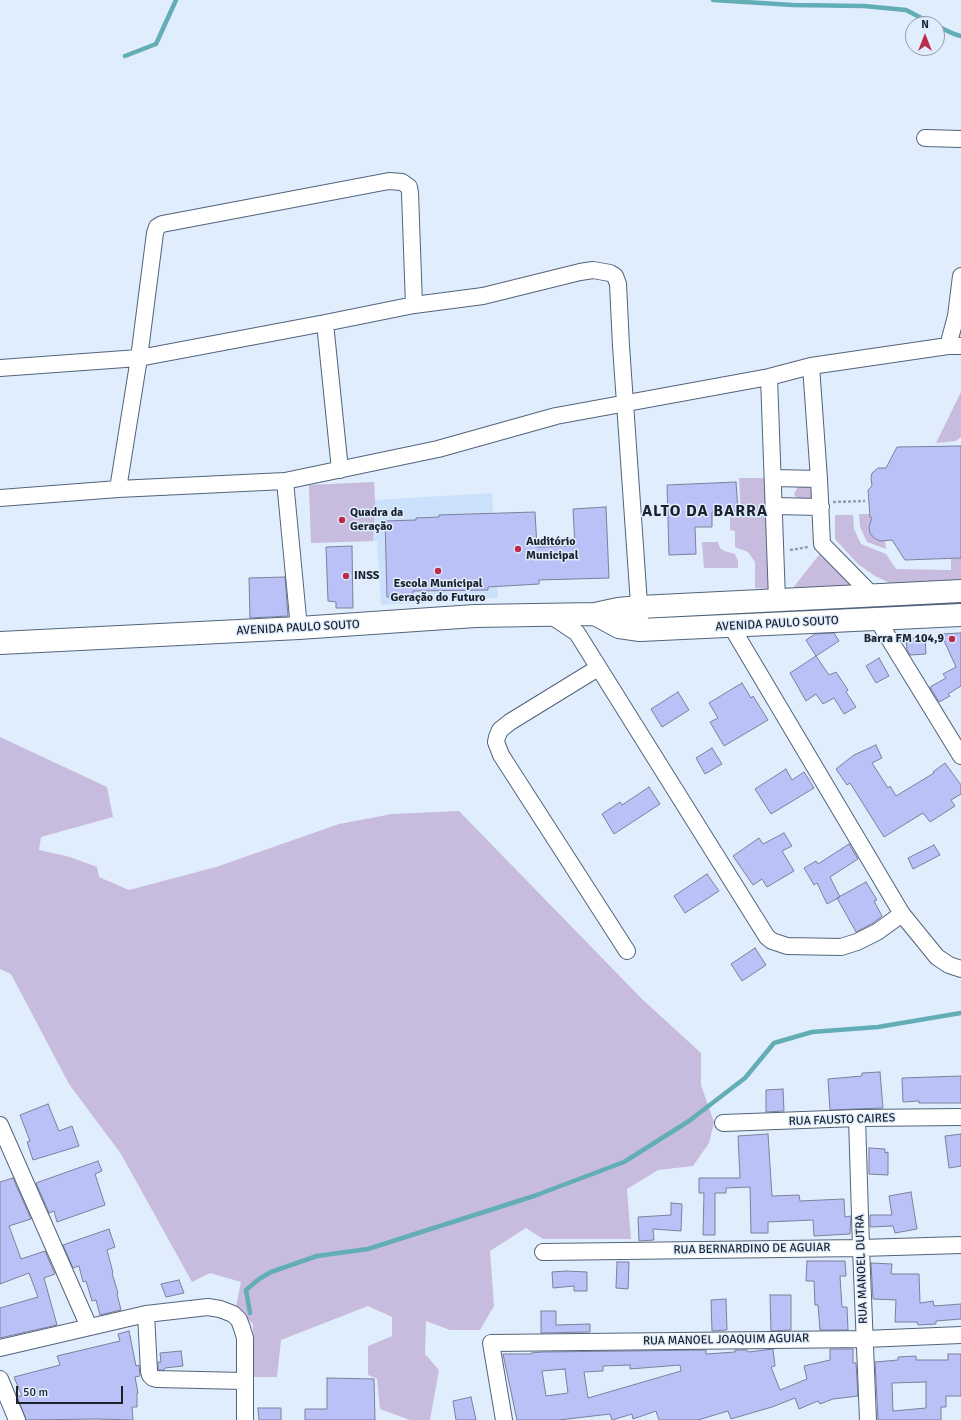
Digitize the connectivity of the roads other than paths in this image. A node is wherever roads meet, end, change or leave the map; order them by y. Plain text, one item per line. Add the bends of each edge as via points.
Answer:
1 (925, 138) dead end
2 (961, 139) edge
3 (961, 276) edge
4 (414, 305) junction
5 (325, 323) junction
6 (955, 346) edge
7 (139, 358) junction
8 (811, 366) junction
9 (0, 368) edge
10 (769, 377) junction
11 (625, 404) junction
12 (340, 470) junction
13 (773, 478) junction
14 (819, 478) junction
15 (285, 481) junction
16 (118, 489) junction
17 (0, 498) edge
18 (821, 504) junction
19 (774, 506) junction
20 (961, 591) edge
21 (873, 596) junction
22 (777, 600) junction
23 (640, 607) junction
24 (596, 614) junction
25 (550, 615) junction
26 (961, 615) edge
27 (877, 619) junction
28 (731, 626) junction
29 (299, 628) junction
30 (640, 630) junction
31 (0, 643) edge
32 (598, 668) junction
33 (961, 756) edge
34 (902, 914) junction
35 (628, 951) dead end
36 (961, 969) edge
37 (961, 1117) edge
38 (857, 1118) junction
39 (723, 1123) dead end
40 (0, 1125) edge
41 (961, 1245) edge
42 (861, 1248) junction
43 (542, 1252) dead end
44 (146, 1314) junction
45 (89, 1327) junction
46 (961, 1336) edge
47 (865, 1338) junction
48 (0, 1348) edge
49 (0, 1379) edge
50 (244, 1381) junction
51 (17, 1420) edge
52 (245, 1420) edge
53 (504, 1420) edge
54 (860, 1420) edge
55 (868, 1420) edge

1 - 2 street
3 - 6 street
4 - 5 street
4 - 7 street via 410,193 402,182 389,181 168,221 158,227 155,233
4 - 11 street via 483,296 580,272 593,270 610,273 615,276 618,284
5 - 7 street
5 - 12 street
6 - 8 street
7 - 9 street
7 - 16 street
8 - 10 street
8 - 14 street
10 - 11 street
10 - 13 street
11 - 12 street via 556,416 438,449
11 - 23 street
12 - 15 street
13 - 14 street
13 - 19 street
14 - 18 street
15 - 16 street
15 - 29 street
16 - 17 street
18 - 19 street
18 - 21 street via 822,544
19 - 22 street
20 - 21 street, AVENIDA PAULO SOUTO
21 - 22 street, AVENIDA PAULO SOUTO
22 - 23 street, AVENIDA PAULO SOUTO
23 - 24 street, AVENIDA PAULO SOUTO
23 - 30 street
24 - 25 street, AVENIDA PAULO SOUTO
24 - 30 street, AVENIDA PAULO SOUTO via 619,627
25 - 29 street, AVENIDA PAULO SOUTO via 475,616
25 - 32 street via 577,633
26 - 27 street, AVENIDA PAULO SOUTO
27 - 28 street, AVENIDA PAULO SOUTO
27 - 33 street
28 - 30 street, AVENIDA PAULO SOUTO
28 - 34 street
29 - 31 street, AVENIDA PAULO SOUTO
32 - 34 street via 767,937 787,946 841,947 877,932
32 - 35 street via 510,722 500,730 496,742 501,755
34 - 36 street via 937,957
37 - 38 street, RUA FAUSTO CAIRES
38 - 39 street, RUA FAUSTO CAIRES
38 - 42 street, RUA MANOEL DUTRA
40 - 45 street
41 - 42 street, RUA BERNARDINO DE AGUIAR
42 - 43 street, RUA BERNARDINO DE AGUIAR
42 - 47 street, RUA MANOEL DUTRA
44 - 45 street
44 - 50 street via 149,1371 153,1378
44 - 50 street via 208,1307 233,1314 239,1320 245,1338
45 - 48 street
46 - 47 street, RUA MANOEL JOAQUIM AGUIAR
47 - 53 street, RUA MANOEL JOAQUIM AGUIAR via 491,1343
47 - 55 street, RUA MANOEL DUTRA
49 - 51 street
50 - 52 street
54 - 55 street

